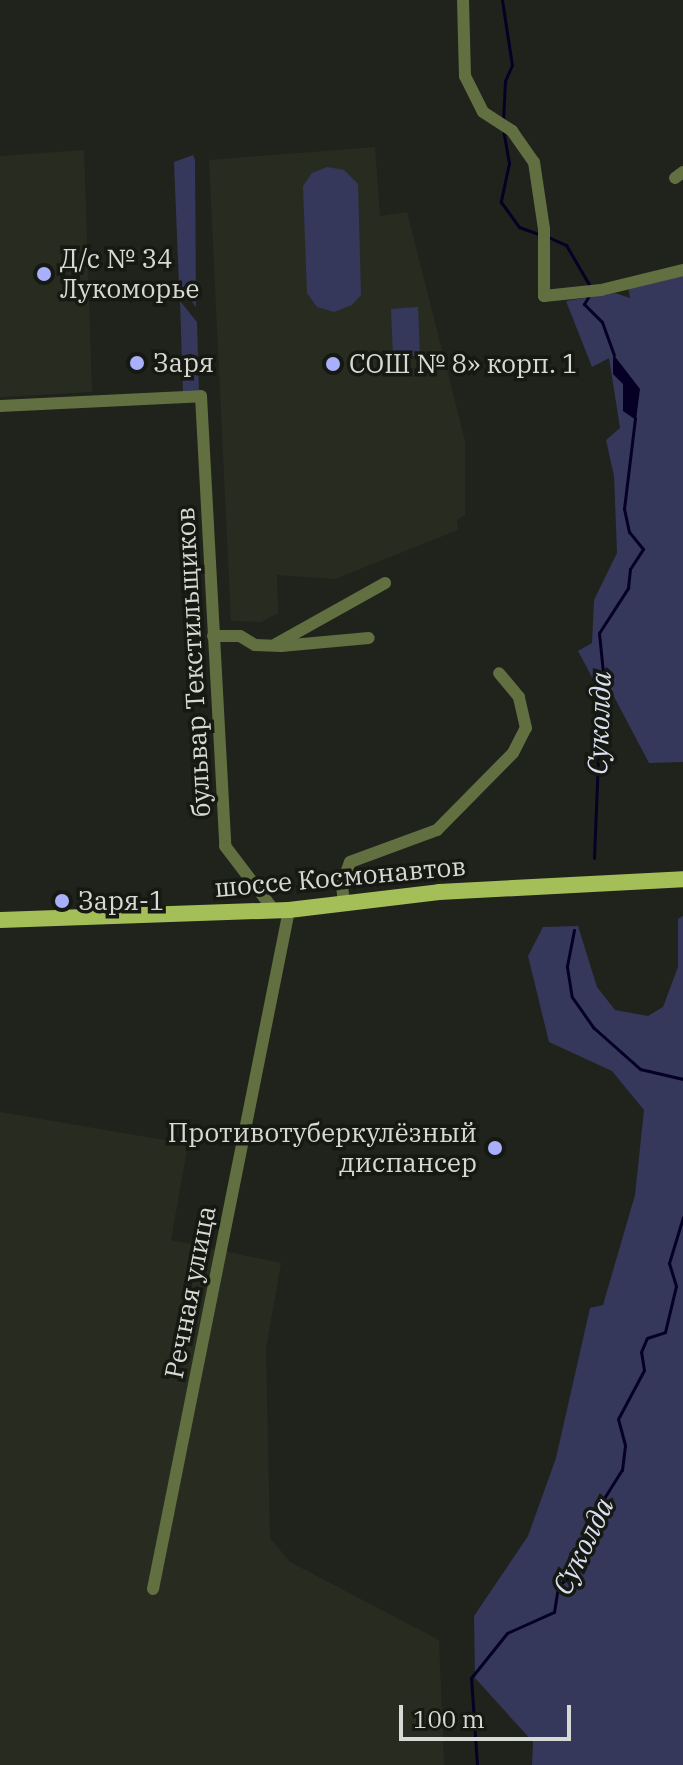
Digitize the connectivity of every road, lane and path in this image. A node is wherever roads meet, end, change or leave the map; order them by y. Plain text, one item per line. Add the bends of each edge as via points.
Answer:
1 (463, 0) edge
2 (683, 270) edge
3 (0, 406) edge
4 (385, 583) dead end
5 (213, 636) junction
6 (369, 638) dead end
7 (273, 646) junction
8 (499, 673) dead end
9 (683, 879) edge
10 (344, 904) junction
11 (281, 909) junction
12 (0, 920) edge
13 (153, 1589) dead end

1 - 2 street via 465,76 483,112 512,131 534,162 544,229 544,296 601,290
3 - 5 street, бульвар Текстильщиков via 201,396
4 - 7 street
5 - 7 street via 240,636 255,645
5 - 11 street, бульвар Текстильщиков via 225,846
6 - 7 street
8 - 10 street via 519,697 526,728 513,753 437,830 350,862 342,884
9 - 10 main road, шоссе Космонавтов via 439,892
10 - 11 main road, шоссе Космонавтов
11 - 12 main road, шоссе Космонавтов
11 - 13 street, Речная улица

